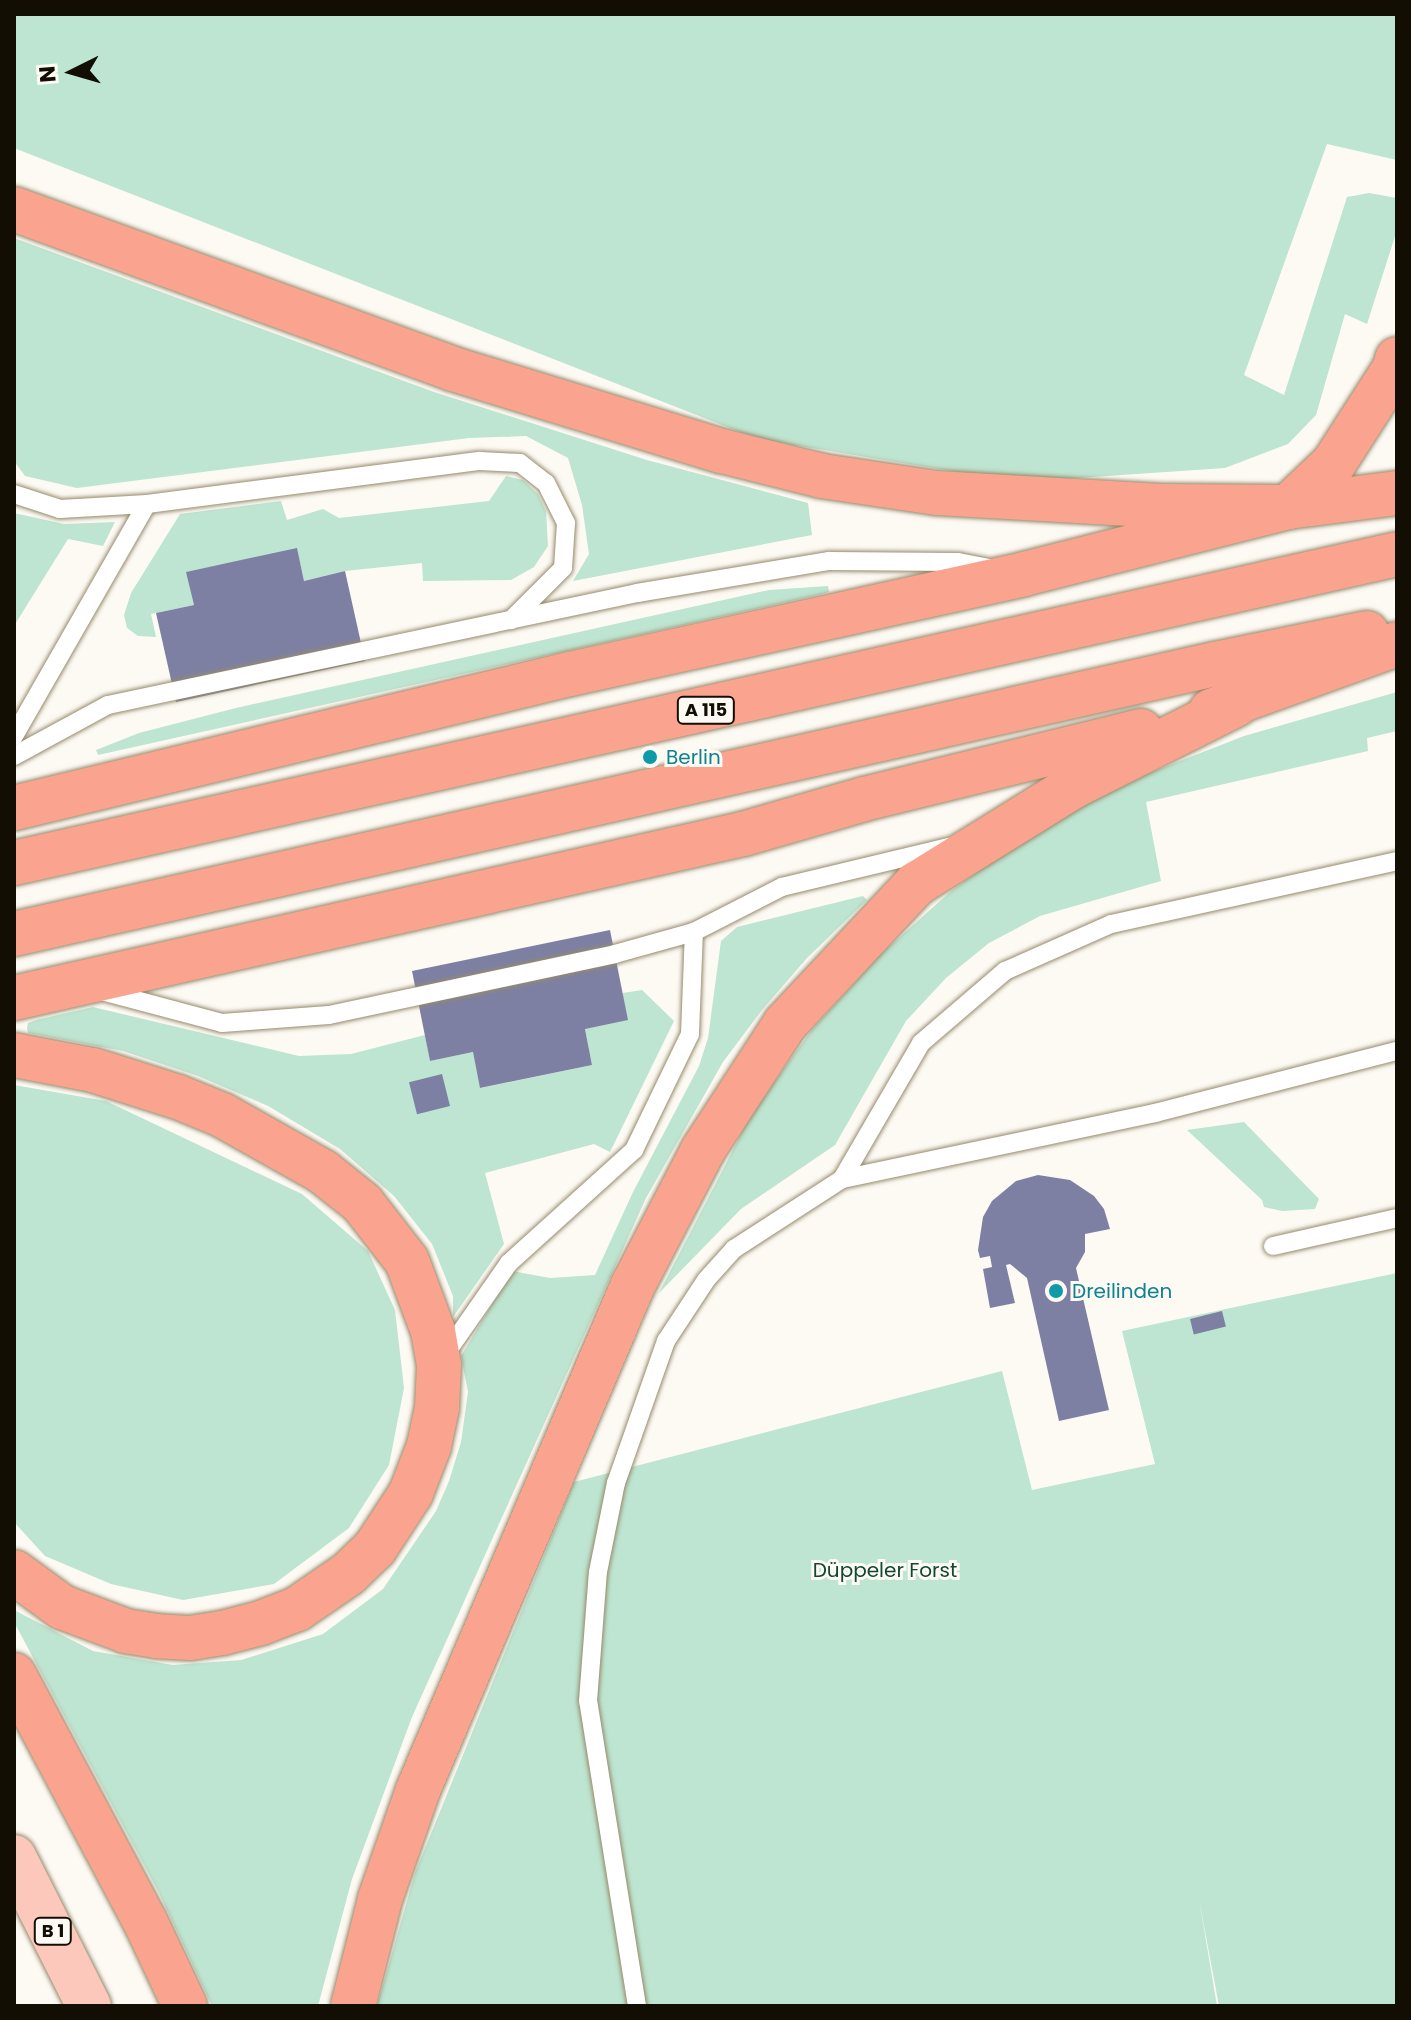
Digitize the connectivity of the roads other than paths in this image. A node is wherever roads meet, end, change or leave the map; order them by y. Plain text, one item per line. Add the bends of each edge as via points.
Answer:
1 (14, 209) edge
2 (1397, 359) edge
3 (1397, 493) edge
4 (14, 494) edge
5 (147, 504) junction
6 (1288, 507) junction
7 (1397, 554) edge
8 (1024, 574) junction
9 (511, 620) junction
10 (1397, 627) edge
11 (1397, 644) edge
12 (1237, 704) junction
13 (14, 736) edge
14 (14, 756) edge
15 (14, 808) edge
16 (994, 836) junction
17 (1397, 861) edge
18 (14, 863) edge
19 (694, 932) junction
20 (14, 934) edge
21 (76, 984) junction
22 (14, 998) edge
23 (1397, 1051) edge
24 (14, 1055) edge
25 (842, 1179) junction
26 (1397, 1218) edge
27 (1273, 1246) dead end
28 (439, 1365) junction
29 (14, 1572) edge
30 (14, 1675) edge
31 (14, 1857) edge
32 (89, 2006) edge
33 (185, 2006) edge
34 (353, 2006) edge
35 (637, 2006) edge

1 - 6 highway via 453,369 822,476 937,493 1161,506
2 - 6 highway via 1334,463
3 - 6 highway
4 - 5 lane via 60,509
5 - 9 lane via 480,461 520,463 546,483 566,523 563,568
5 - 13 lane
6 - 8 highway
7 - 18 highway, A 115
8 - 9 lane via 958,562 829,561
8 - 15 highway via 570,674
9 - 14 lane via 108,705
10 - 20 highway
11 - 12 highway
12 - 16 highway via 1074,786
12 - 21 highway via 743,834
16 - 19 lane via 782,887
16 - 34 highway via 916,884 785,1024 703,1150 633,1285 418,1790 380,1899
17 - 25 lane via 1111,924 1005,971 921,1043
19 - 21 lane via 329,1015 222,1023
19 - 28 lane via 690,1034 634,1150 509,1263
21 - 22 highway
23 - 25 lane via 1155,1113
24 - 28 highway via 93,1070 178,1097 222,1115 323,1172 362,1203 407,1261 430,1320
25 - 35 lane via 734,1249 706,1280 666,1341 616,1483 598,1572 588,1701
26 - 27 lane
28 - 29 highway via 431,1433 411,1493 375,1548 297,1609 222,1633 157,1636 126,1631 62,1607
30 - 33 highway
31 - 32 main road, B 1

